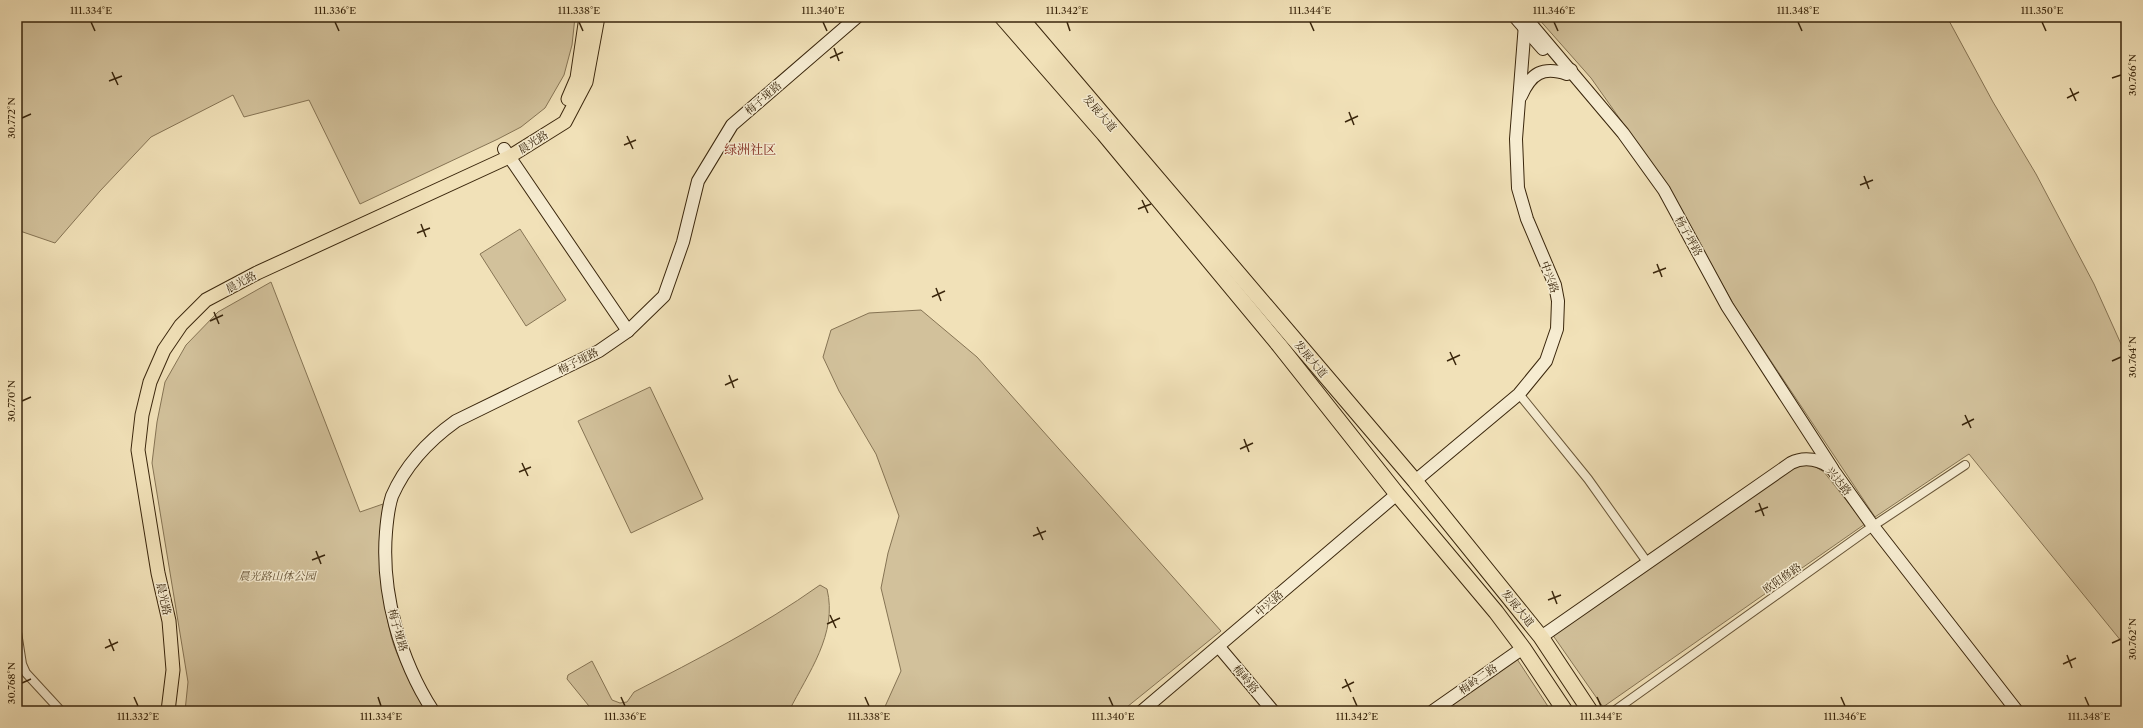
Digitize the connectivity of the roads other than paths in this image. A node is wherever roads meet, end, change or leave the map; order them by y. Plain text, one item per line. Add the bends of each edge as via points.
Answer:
1 (586, 17) edge
2 (598, 17) edge
3 (1002, 17) edge
4 (1020, 17) edge
5 (855, 18) edge
6 (1523, 20) edge
7 (1569, 72) junction
8 (1519, 99) junction
9 (506, 153) junction
10 (628, 331) junction
11 (1519, 394) junction
12 (1818, 462) junction
13 (1965, 464) dead end
14 (1833, 470) junction
15 (1415, 481) junction
16 (1397, 494) junction
17 (1874, 526) junction
18 (1647, 562) junction
19 (17, 632) edge
20 (1541, 637) junction
21 (1219, 647) junction
22 (1523, 648) junction
23 (61, 711) edge
24 (161, 711) edge
25 (168, 711) edge
26 (433, 711) edge
27 (1142, 711) edge
28 (1273, 711) edge
29 (1433, 711) edge
30 (1565, 711) edge
31 (1590, 711) edge
32 (1614, 711) edge
33 (2017, 711) edge

1 - 9 main road, 晨光路 via 577,78 560,116
2 - 9 main road, 晨光路 via 586,82 565,122
3 - 16 highway, 发展大道 via 1104,134 1279,345
4 - 15 highway, 发展大道
5 - 10 street, 梅子垭路 via 732,125 698,181 683,242 664,296
6 - 7 street, 杨子坪路
6 - 8 street, 中兴路
7 - 8 street via 1538,74 1528,82
7 - 12 street, 杨子坪路 via 1660,198 1721,310
7 - 14 street, 杨子坪路 via 1623,133 1664,190 1727,306
8 - 11 street, 中兴路 via 1516,139 1518,188 1527,219 1555,285 1558,301 1553,345 1546,361
9 - 10 street
9 - 24 main road, 晨光路 via 253,267 204,294 176,322 158,346 144,380 136,413 132,451 135,479 163,622 167,667
9 - 25 main road, 晨光路 via 206,300 181,326 164,350 150,382 142,415 138,450 158,573 169,621 173,670
10 - 26 street, 梅子垭路 via 599,351 456,421 423,449 399,483 388,512 385,551 390,604 406,658
11 - 15 street, 中兴路
11 - 18 street via 1588,479
12 - 14 street, 兴达路
12 - 18 street, 兴达路 via 1802,459 1791,463
13 - 17 street, 欧阳修路
14 - 17 street, 兴达路
15 - 20 highway, 发展大道
16 - 21 street, 中兴路
16 - 22 highway, 发展大道
17 - 32 street, 欧阳修路
17 - 33 street, 兴达路
18 - 20 street, 兴达路
19 - 23 street via 26,673
20 - 31 highway, 发展大道
21 - 27 street, 中兴路
21 - 28 street, 梅岭路
22 - 29 street, 梅岭二路
22 - 30 highway, 发展大道

